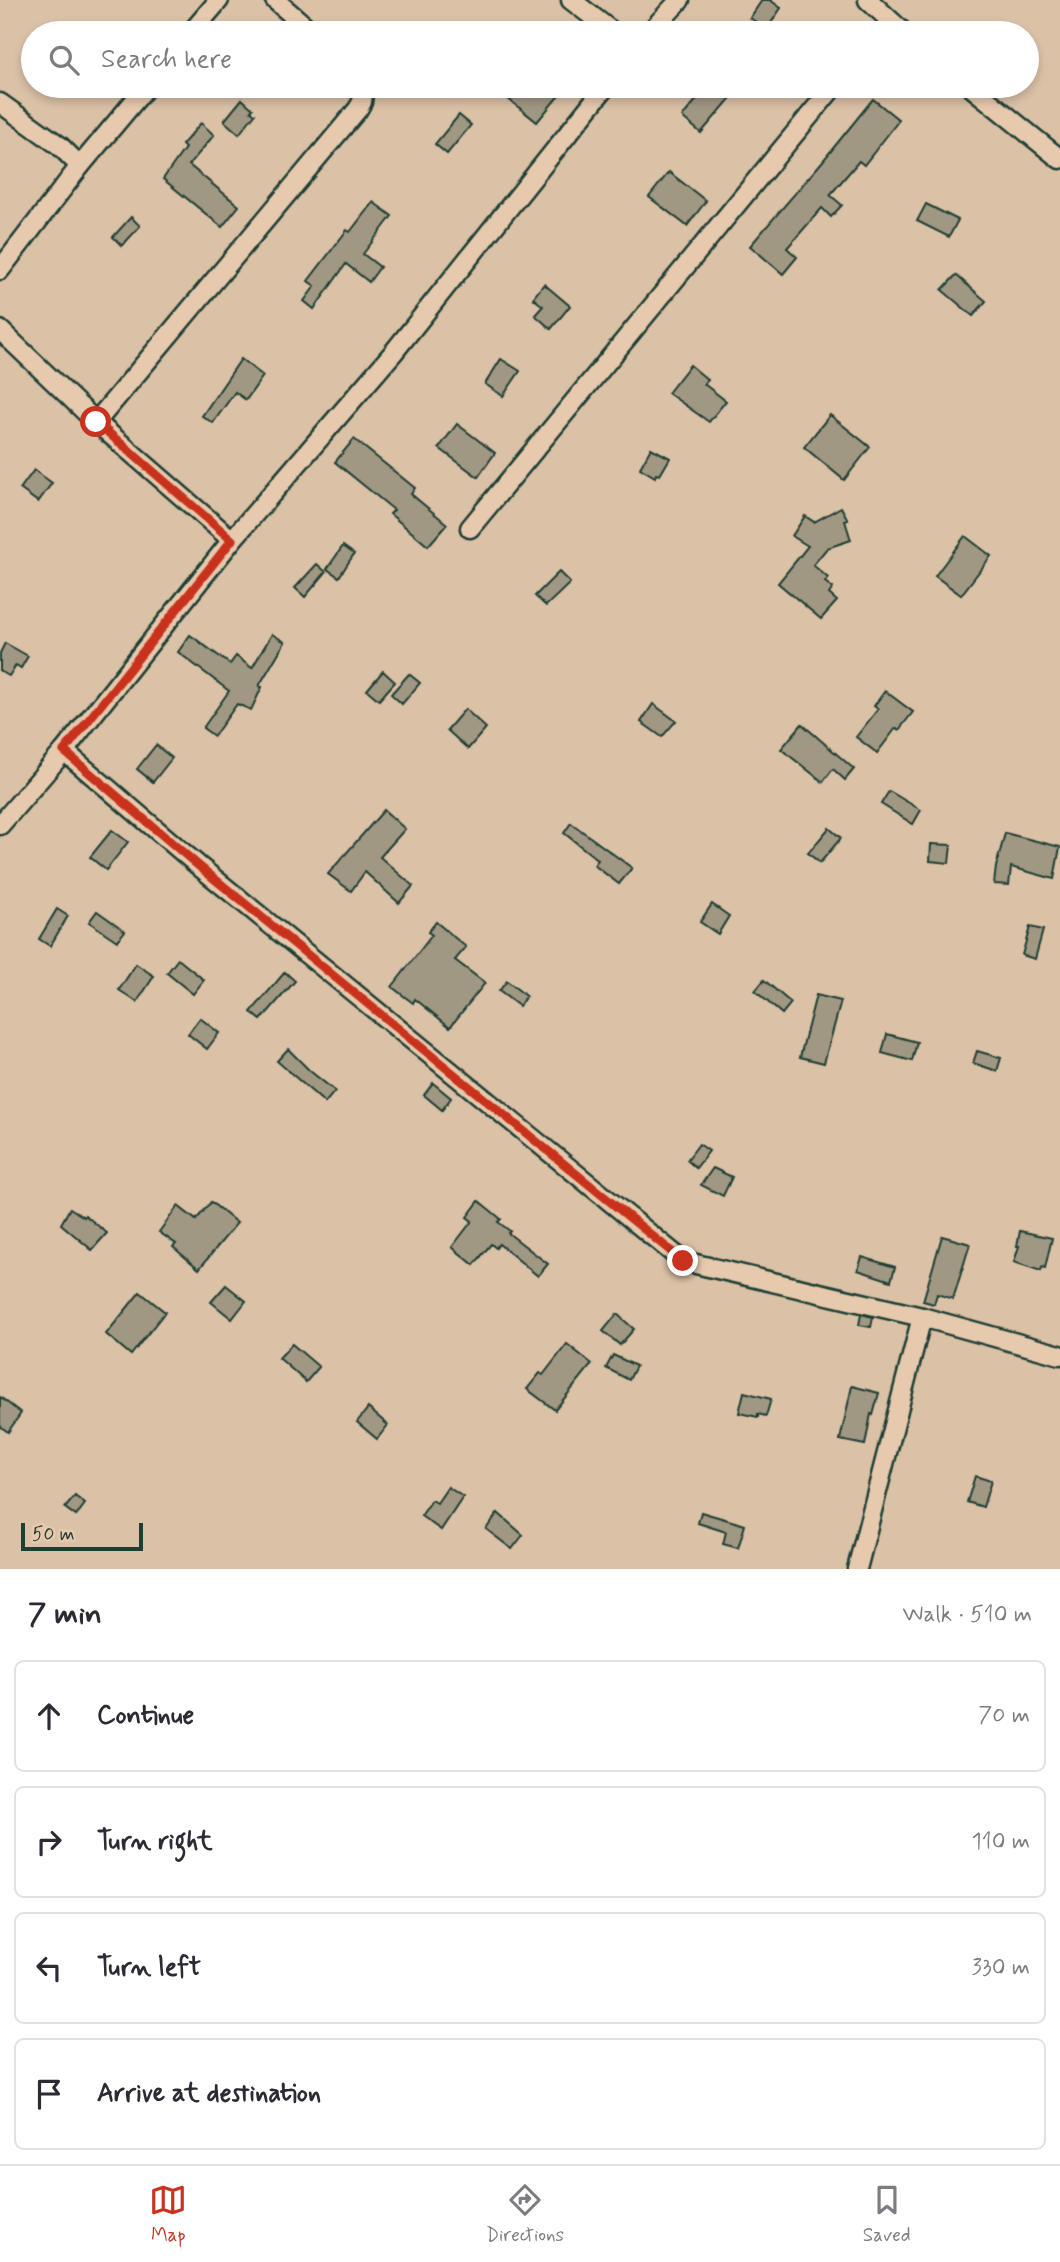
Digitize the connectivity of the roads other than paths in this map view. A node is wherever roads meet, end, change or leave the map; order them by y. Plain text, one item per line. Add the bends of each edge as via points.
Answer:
1 (219, 0) edge
2 (275, 0) edge
3 (571, 0) edge
4 (680, 0) edge
5 (868, 0) edge
6 (201, 21) edge
7 (299, 21) edge
8 (598, 21) edge
9 (660, 21) edge
10 (879, 21) edge
11 (137, 98) edge
12 (362, 98) edge
13 (596, 98) edge
14 (824, 98) edge
15 (985, 98) edge
16 (0, 103) edge
17 (1060, 159) edge
18 (80, 166) junction
19 (0, 270) edge
20 (0, 330) edge
21 (96, 422) junction
22 (470, 528) dead end
23 (232, 540) junction
24 (64, 751) junction
25 (0, 825) edge
26 (922, 1317) junction
27 (1060, 1355) edge
28 (857, 1569) edge

1 - 6 street
2 - 7 street
3 - 8 street
4 - 9 street
5 - 10 street
11 - 18 street
12 - 21 street via 358,109
13 - 23 street via 393,353
14 - 22 street
15 - 17 street
16 - 18 street
18 - 19 street
20 - 21 street
21 - 23 street
23 - 24 street
24 - 25 street
24 - 26 street via 683,1261
26 - 27 street
26 - 28 street

